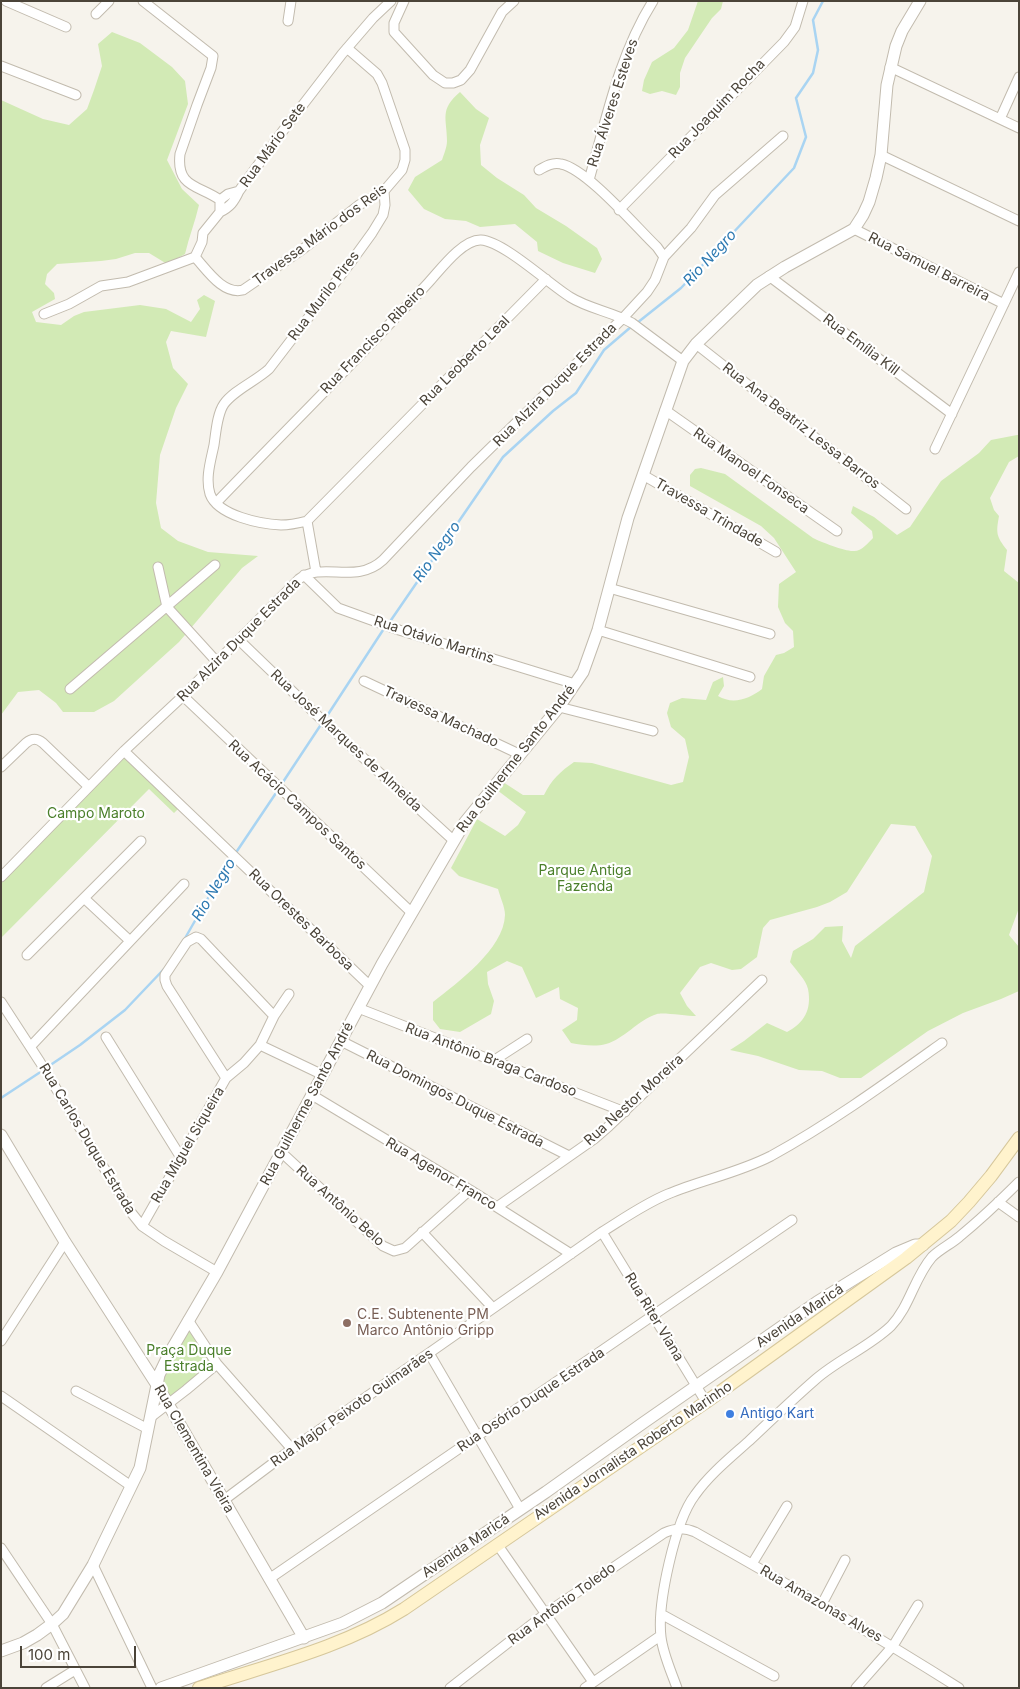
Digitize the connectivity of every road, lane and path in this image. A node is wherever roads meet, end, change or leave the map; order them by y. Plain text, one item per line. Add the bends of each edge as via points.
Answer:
1 (6, 1) edge
2 (109, 1) edge
3 (143, 1) edge
4 (291, 1) edge
5 (391, 1) edge
6 (404, 1) edge
7 (514, 1) edge
8 (653, 1) edge
9 (803, 1) edge
10 (920, 1) edge
11 (96, 14) dead end
12 (288, 21) dead end
13 (66, 27) dead end
14 (347, 48) junction
15 (1, 66) edge
16 (890, 67) junction
17 (1019, 77) edge
18 (76, 95) dead end
19 (1000, 119) junction
20 (1019, 128) edge
21 (783, 136) dead end
22 (880, 155) junction
23 (539, 170) dead end
24 (589, 180) junction
25 (384, 190) junction
26 (239, 191) junction
27 (220, 200) junction
28 (620, 210) junction
29 (220, 212) junction
30 (1019, 220) edge
31 (854, 229) junction
32 (195, 257) junction
33 (664, 257) junction
34 (1019, 272) edge
35 (769, 276) junction
36 (546, 279) junction
37 (1004, 304) junction
38 (44, 314) dead end
39 (624, 318) junction
40 (696, 344) junction
41 (683, 361) junction
42 (665, 410) junction
43 (952, 414) junction
44 (935, 449) dead end
45 (643, 475) junction
46 (216, 503) junction
47 (906, 508) dead end
48 (307, 521) junction
49 (837, 531) dead end
50 (776, 552) dead end
51 (215, 565) dead end
52 (158, 567) dead end
53 (316, 572) junction
54 (304, 575) junction
55 (609, 588) junction
56 (166, 607) junction
57 (598, 630) junction
58 (770, 634) dead end
59 (239, 640) junction
60 (218, 662) junction
61 (750, 677) dead end
62 (364, 681) dead end
63 (575, 684) junction
64 (70, 689) dead end
65 (183, 696) junction
66 (559, 707) junction
67 (653, 731) dead end
68 (124, 751) junction
69 (519, 754) junction
70 (1, 766) edge
71 (89, 787) junction
72 (454, 840) junction
73 (141, 841) dead end
74 (1, 878) edge
75 (184, 884) dead end
76 (85, 899) junction
77 (412, 913) junction
78 (129, 940) junction
79 (27, 955) dead end
80 (762, 980) dead end
81 (370, 986) junction
82 (289, 994) dead end
83 (1, 1002) edge
84 (358, 1008) junction
85 (274, 1016) junction
86 (106, 1037) dead end
87 (527, 1039) dead end
88 (341, 1041) junction
89 (942, 1044) dead end
90 (260, 1045) junction
91 (30, 1046) junction
92 (493, 1061) junction
93 (323, 1075) junction
94 (226, 1078) junction
95 (312, 1095) junction
96 (625, 1112) junction
97 (1, 1136) edge
98 (1019, 1138) edge
99 (281, 1152) junction
100 (180, 1156) junction
101 (569, 1156) junction
102 (1019, 1182) edge
103 (470, 1190) junction
104 (998, 1202) junction
105 (497, 1207) junction
106 (1019, 1217) edge
107 (792, 1220) dead end
108 (142, 1226) junction
109 (422, 1232) junction
110 (602, 1232) junction
111 (65, 1242) junction
112 (923, 1244) junction
113 (571, 1254) junction
114 (934, 1256) junction
115 (218, 1272) junction
116 (493, 1308) junction
117 (653, 1316) junction
118 (188, 1320) junction
119 (1, 1341) edge
120 (429, 1353) junction
121 (217, 1364) junction
122 (157, 1385) junction
123 (696, 1387) junction
124 (76, 1391) dead end
125 (1, 1396) edge
126 (706, 1402) junction
127 (168, 1404) junction
128 (151, 1417) junction
129 (148, 1429) junction
130 (478, 1436) junction
131 (292, 1449) junction
132 (131, 1486) junction
133 (224, 1500) junction
134 (787, 1506) dead end
135 (520, 1509) junction
136 (679, 1528) junction
137 (497, 1544) junction
138 (1, 1548) edge
139 (845, 1560) dead end
140 (752, 1564) junction
141 (93, 1565) junction
142 (269, 1579) junction
143 (822, 1604) junction
144 (918, 1604) dead end
145 (545, 1614) junction
146 (661, 1614) junction
147 (52, 1624) junction
148 (660, 1636) junction
149 (304, 1638) junction
150 (892, 1646) junction
151 (1, 1651) edge
152 (75, 1670) junction
153 (774, 1676) dead end
154 (593, 1682) junction
155 (46, 1688) edge
156 (85, 1688) edge
157 (152, 1688) edge
158 (162, 1688) edge
159 (199, 1688) edge
160 (450, 1688) edge
161 (585, 1688) edge
162 (677, 1688) edge
163 (856, 1688) edge
164 (959, 1688) edge

1 - 13 street
2 - 11 street
3 - 27 street via 213,56 212,68 179,162 180,170 193,187
4 - 12 street
5 - 14 street, Rua Mário Sete
6 - 7 street via 393,28 397,36 433,76 445,83 454,83 470,70 502,12
8 - 24 street, Rua Álveres Esteves via 627,50
9 - 28 street, Rua Joaquim Rocha via 795,27 784,42
10 - 16 street via 902,31
14 - 25 street, Travessa Mário dos Reis via 377,74 405,150 402,170
14 - 26 street, Rua Mário Sete
15 - 18 street
16 - 19 street
16 - 22 street
17 - 19 street
19 - 20 street
21 - 33 street via 715,195
22 - 30 street
22 - 31 street via 869,202
23 - 24 street via 554,163 562,164
24 - 28 street
25 - 32 street, Travessa Mário dos Reis via 243,290 230,290 222,285
25 - 46 street, Rua Murilo Pires via 386,204 383,215 351,262 269,369 223,405 209,468 210,495
26 - 27 street, Rua Mário Sete
26 - 29 street via 229,208
27 - 29 street
28 - 33 street
29 - 32 street via 203,233
31 - 35 street, Rua Guilherme Santo André
31 - 37 street, Rua Samuel Barreira
32 - 38 street via 128,282 101,286
33 - 39 street, Rua Alzira Duque Estrada via 655,280
34 - 37 street
35 - 40 street, Rua Guilherme Santo André
35 - 43 street, Rua Emília Kill
36 - 39 street via 571,298
36 - 46 street, Rua Francisco Ribeiro via 494,244 475,240 464,246
36 - 48 street, Rua Leoberto Leal
37 - 43 street
39 - 41 street
39 - 53 street, Rua Alzira Duque Estrada via 375,567 366,571
40 - 41 street, Rua Guilherme Santo André
40 - 47 street, Rua Ana Beatriz Lessa Barros
41 - 42 street, Rua Guilherme Santo André
42 - 45 street, Rua Guilherme Santo André
42 - 49 street, Rua Manoel Fonseca
43 - 44 street
45 - 50 street, Travessa Trindade
45 - 55 street, Rua Guilherme Santo André
46 - 48 street via 247,520 281,525
48 - 53 street
51 - 56 street
52 - 56 street
53 - 54 street, Rua Alzira Duque Estrada
54 - 59 street, Rua Alzira Duque Estrada
54 - 63 street, Rua Otávio Martins via 338,608
55 - 57 street, Rua Guilherme Santo André
55 - 58 street
56 - 60 street
56 - 64 street
57 - 61 street
57 - 63 street, Rua Guilherme Santo André via 589,659
59 - 60 street, Rua Alzira Duque Estrada
59 - 72 street, Rua José Marques de Almeida
60 - 65 street, Rua Alzira Duque Estrada
62 - 69 street, Travessa Machado
63 - 66 street, Rua Guilherme Santo André
65 - 68 street, Rua Alzira Duque Estrada
65 - 77 street, Rua Acácio Campos Santos
66 - 67 street
66 - 69 street, Rua Guilherme Santo André
68 - 71 street, Rua Alzira Duque Estrada
68 - 81 street, Rua Orestes Barbosa
69 - 72 street, Rua Guilherme Santo André via 464,822
70 - 71 street via 26,742 36,739
71 - 74 street, Rua Alzira Duque Estrada
72 - 77 street, Rua Guilherme Santo André
73 - 76 street
75 - 78 street
76 - 78 street
76 - 79 street
77 - 81 street, Rua Guilherme Santo André
78 - 91 street
80 - 96 street, Rua Nestor Moreira
81 - 84 street, Rua Guilherme Santo André
82 - 85 street, Rua Miguel Siqueira
83 - 91 street, Rua Carlos Duque Estrada
84 - 88 street, Rua Guilherme Santo André
84 - 92 street, Rua Antônio Braga Cardoso
85 - 90 street, Rua Miguel Siqueira
85 - 94 street via 201,939 187,942 165,980
86 - 100 street
87 - 92 street
88 - 93 street, Rua Guilherme Santo André
88 - 101 street, Rua Domingos Duque Estrada
89 - 110 street, Rua Major Peixoto Guimarães via 865,1099 770,1156 649,1203
90 - 93 street
90 - 94 street, Rua Miguel Siqueira
91 - 108 street, Rua Carlos Duque Estrada
92 - 96 street, Rua Antônio Braga Cardoso
93 - 95 street, Rua Guilherme Santo André
94 - 100 street, Rua Miguel Siqueira
95 - 99 street, Rua Guilherme Santo André
95 - 103 street, Rua Agenor Franco
96 - 101 street, Rua Nestor Moreira
97 - 111 street, Rua Clementina Vieira
98 - 112 main road, Avenida Jornalista Roberto Marinho via 969,1202
99 - 109 street, Rua Antônio Belo via 383,1246 394,1251 405,1248
99 - 115 street, Rua Guilherme Santo André
100 - 108 street, Rua Miguel Siqueira
101 - 105 street, Rua Nestor Moreira
102 - 104 street
103 - 105 street, Rua Agenor Franco
103 - 109 street, Rua Antônio Belo
104 - 106 street
104 - 114 street
105 - 113 street, Rua Agenor Franco
107 - 117 street, Rua Osório Duque Estrada
108 - 115 street, Rua Carlos Duque Estrada
109 - 116 street
110 - 113 street, Rua Major Peixoto Guimarães
110 - 117 street, Rua Riter Viana
111 - 119 street
111 - 122 street, Rua Clementina Vieira
112 - 114 street
112 - 123 street, Avenida Maricá via 906,1248 818,1302
112 - 126 main road, Avenida Jornalista Roberto Marinho
113 - 116 street, Rua Major Peixoto Guimarães
114 - 136 street via 920,1275 907,1305 890,1326 828,1368 718,1468 695,1494
115 - 118 street, Rua Guilherme Santo André
116 - 120 street, Rua Major Peixoto Guimarães
117 - 123 street, Rua Riter Viana
117 - 130 street, Rua Osório Duque Estrada
118 - 121 street
118 - 122 street, Rua Guilherme Santo André via 168,1354
120 - 130 street
120 - 131 street, Rua Major Peixoto Guimarães
121 - 127 street
121 - 131 street
122 - 127 street, Rua Clementina Vieira
122 - 128 street, Rua Guilherme Santo André
123 - 126 street, Rua Riter Viana
123 - 135 street, Avenida Maricá
124 - 129 street
125 - 132 street
126 - 137 main road, Avenida Jornalista Roberto Marinho
127 - 128 street
127 - 133 street, Rua Clementina Vieira
128 - 129 street, Rua Guilherme Santo André
129 - 132 street, Rua Guilherme Santo André via 140,1468
130 - 135 street
130 - 142 street, Rua Osório Duque Estrada
131 - 133 street, Rua Major Peixoto Guimarães
132 - 141 street, Rua Guilherme Santo André
133 - 142 street, Rua Clementina Vieira
134 - 140 street
135 - 149 street, Avenida Maricá via 382,1603
136 - 140 street, Rua Amazonas Alves via 695,1532
136 - 145 street, Rua Antônio Toledo via 664,1532
136 - 146 street
137 - 145 street
137 - 159 main road, Avenida Jornalista Roberto Marinho via 383,1622 335,1643
138 - 147 street
139 - 143 street
140 - 143 street, Rua Amazonas Alves
141 - 147 street, Rua Guilherme Santo André via 63,1614
141 - 157 street
142 - 149 street, Rua Clementina Vieira
143 - 150 street, Rua Amazonas Alves
144 - 150 street
145 - 154 street
145 - 160 street, Rua Antônio Toledo
146 - 148 street
146 - 153 street
147 - 151 street, Rua Guilherme Santo André via 23,1643
147 - 152 street
148 - 154 street
148 - 162 street
149 - 158 street, Avenida Maricá
150 - 163 street
150 - 164 street, Rua Amazonas Alves
152 - 155 street
152 - 156 street
154 - 161 street

